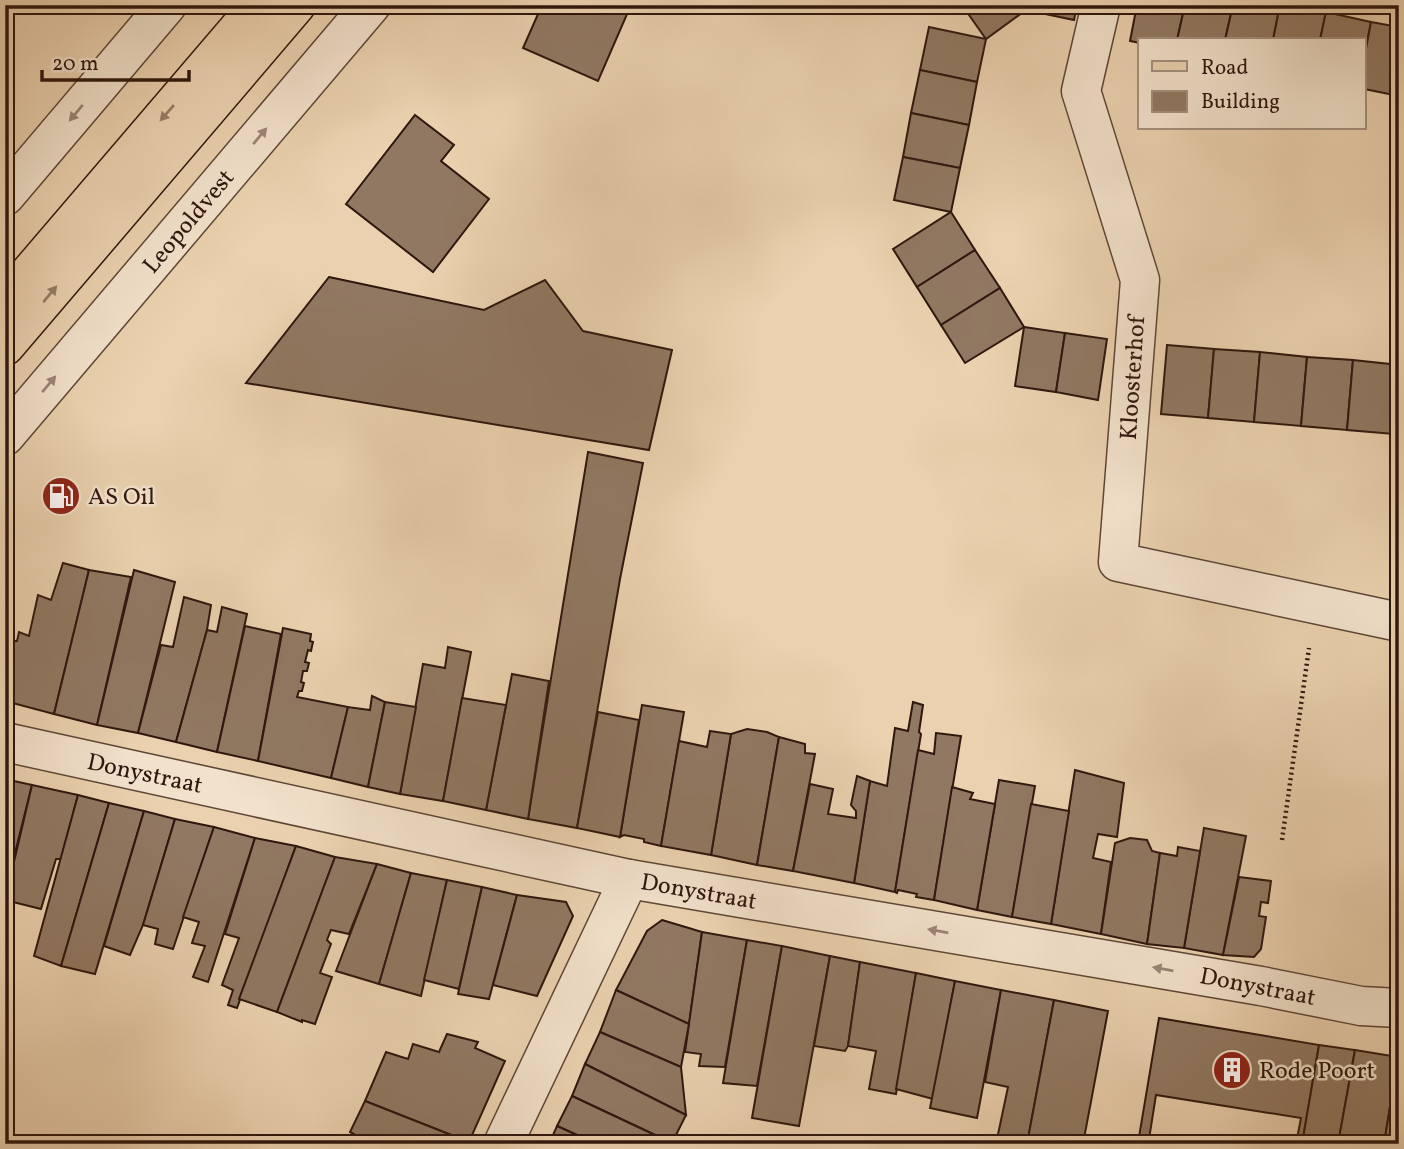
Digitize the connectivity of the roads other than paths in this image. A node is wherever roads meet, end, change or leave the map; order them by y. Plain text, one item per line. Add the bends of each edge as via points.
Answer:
1 (167, 5) edge
2 (259, 5) edge
3 (296, 5) edge
4 (371, 5) edge
5 (1101, 5) edge
6 (5, 196) edge
7 (5, 302) edge
8 (5, 346) edge
9 (5, 436) edge
10 (1399, 622) edge
11 (5, 742) edge
12 (629, 879) junction
13 (1399, 1008) edge
14 (503, 1144) edge

1 -> 6 street
2 -> 7 main road
8 -> 3 main road
9 -> 4 street, Leopoldvest
5 - 10 street, Kloosterhof via 1080,91 1140,280 1118,562
11 - 12 street, Donystraat
13 -> 12 street, Donystraat via 1361,1006
12 - 14 street

